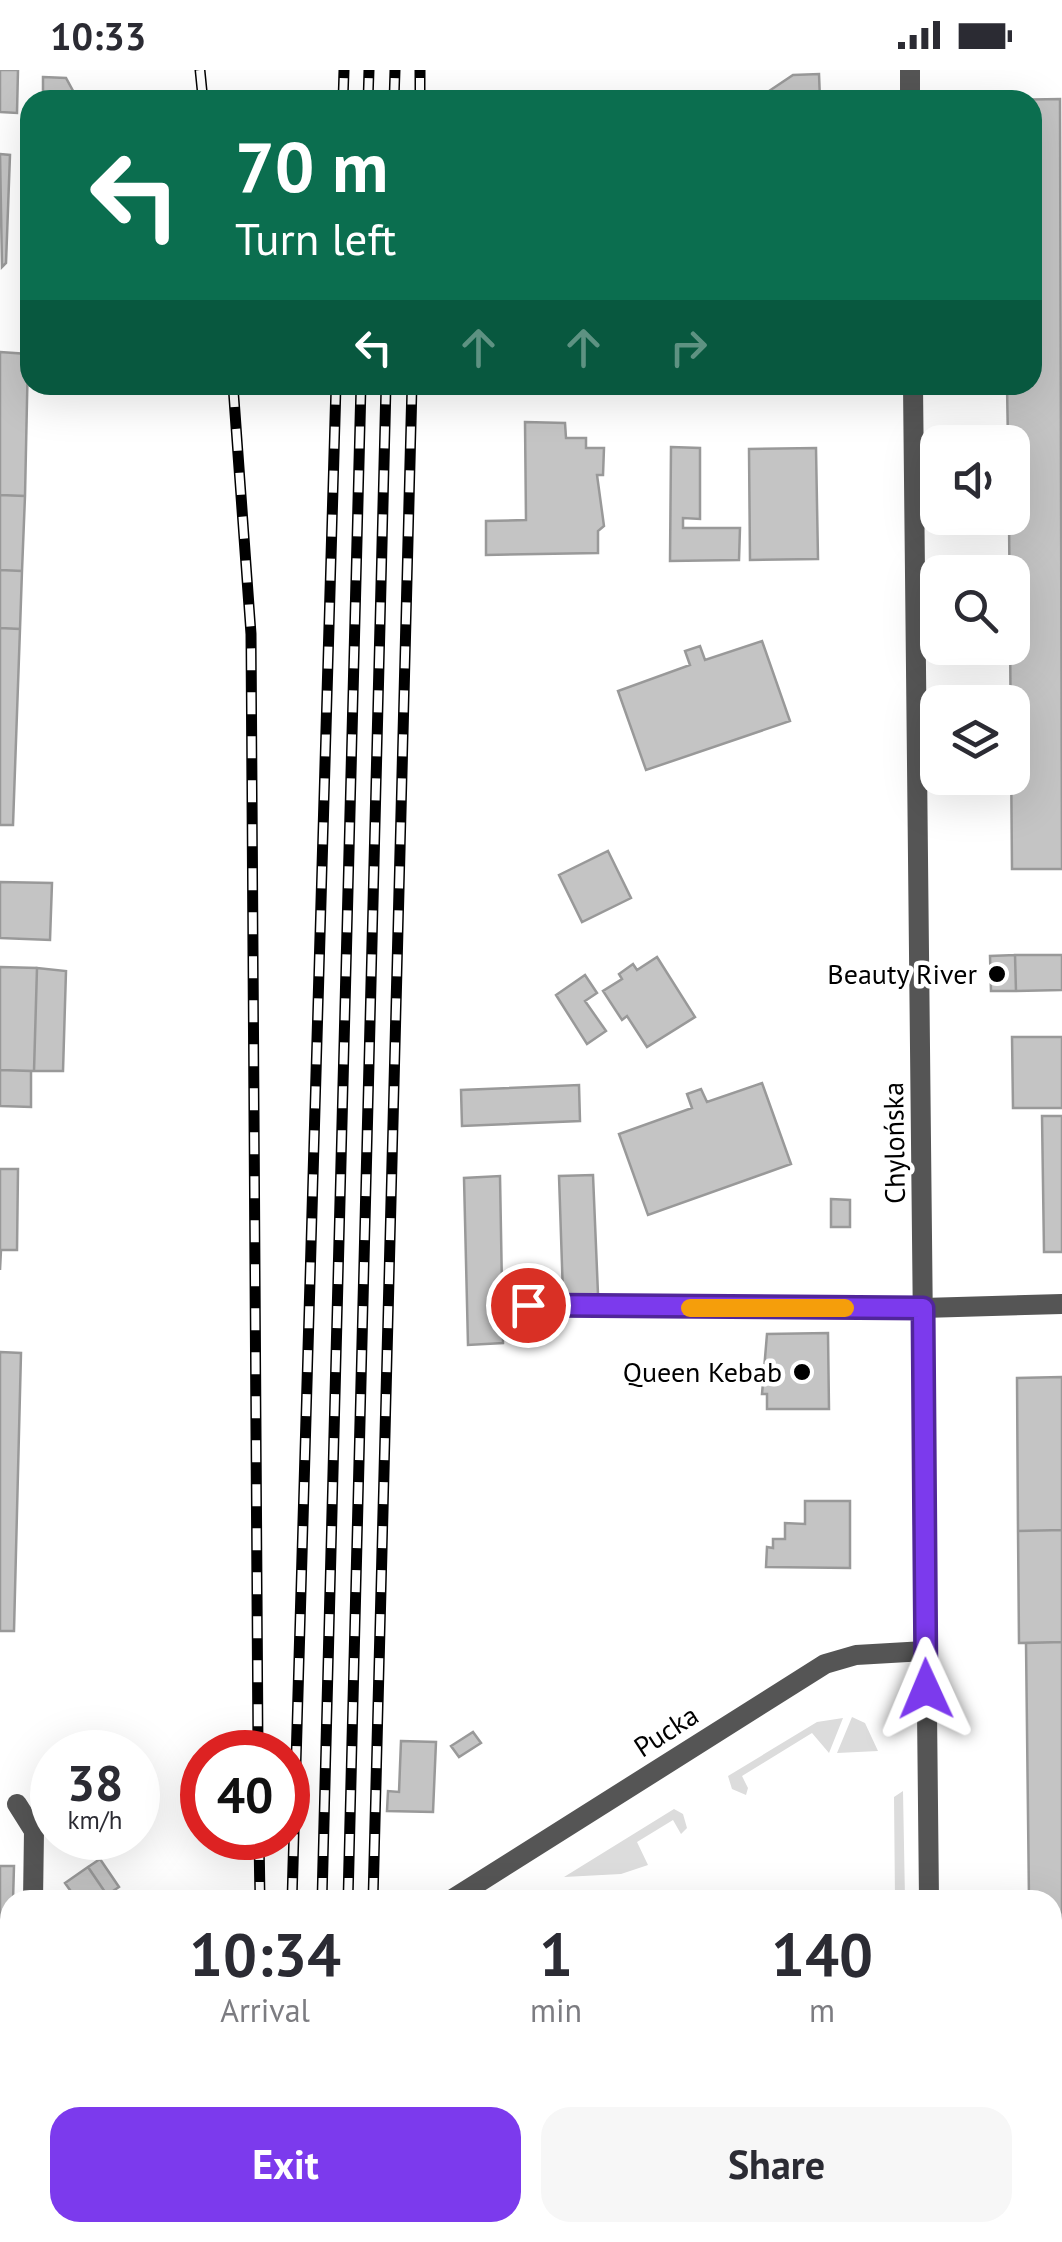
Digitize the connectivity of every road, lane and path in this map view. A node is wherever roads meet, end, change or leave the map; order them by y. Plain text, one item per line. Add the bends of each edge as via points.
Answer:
1 (913, 395) edge
2 (1062, 1304) edge
3 (528, 1305) dead end
4 (923, 1308) junction
5 (925, 1651) junction
6 (17, 1804) dead end
7 (33, 1890) edge
8 (467, 1890) edge
9 (930, 1890) edge

1 - 4 street, Chylońska
2 - 4 street
3 - 4 street
4 - 5 street, Chylońska
5 - 8 street, Pucka via 825,1664
5 - 9 street, Chylońska
6 - 7 street via 34,1831

